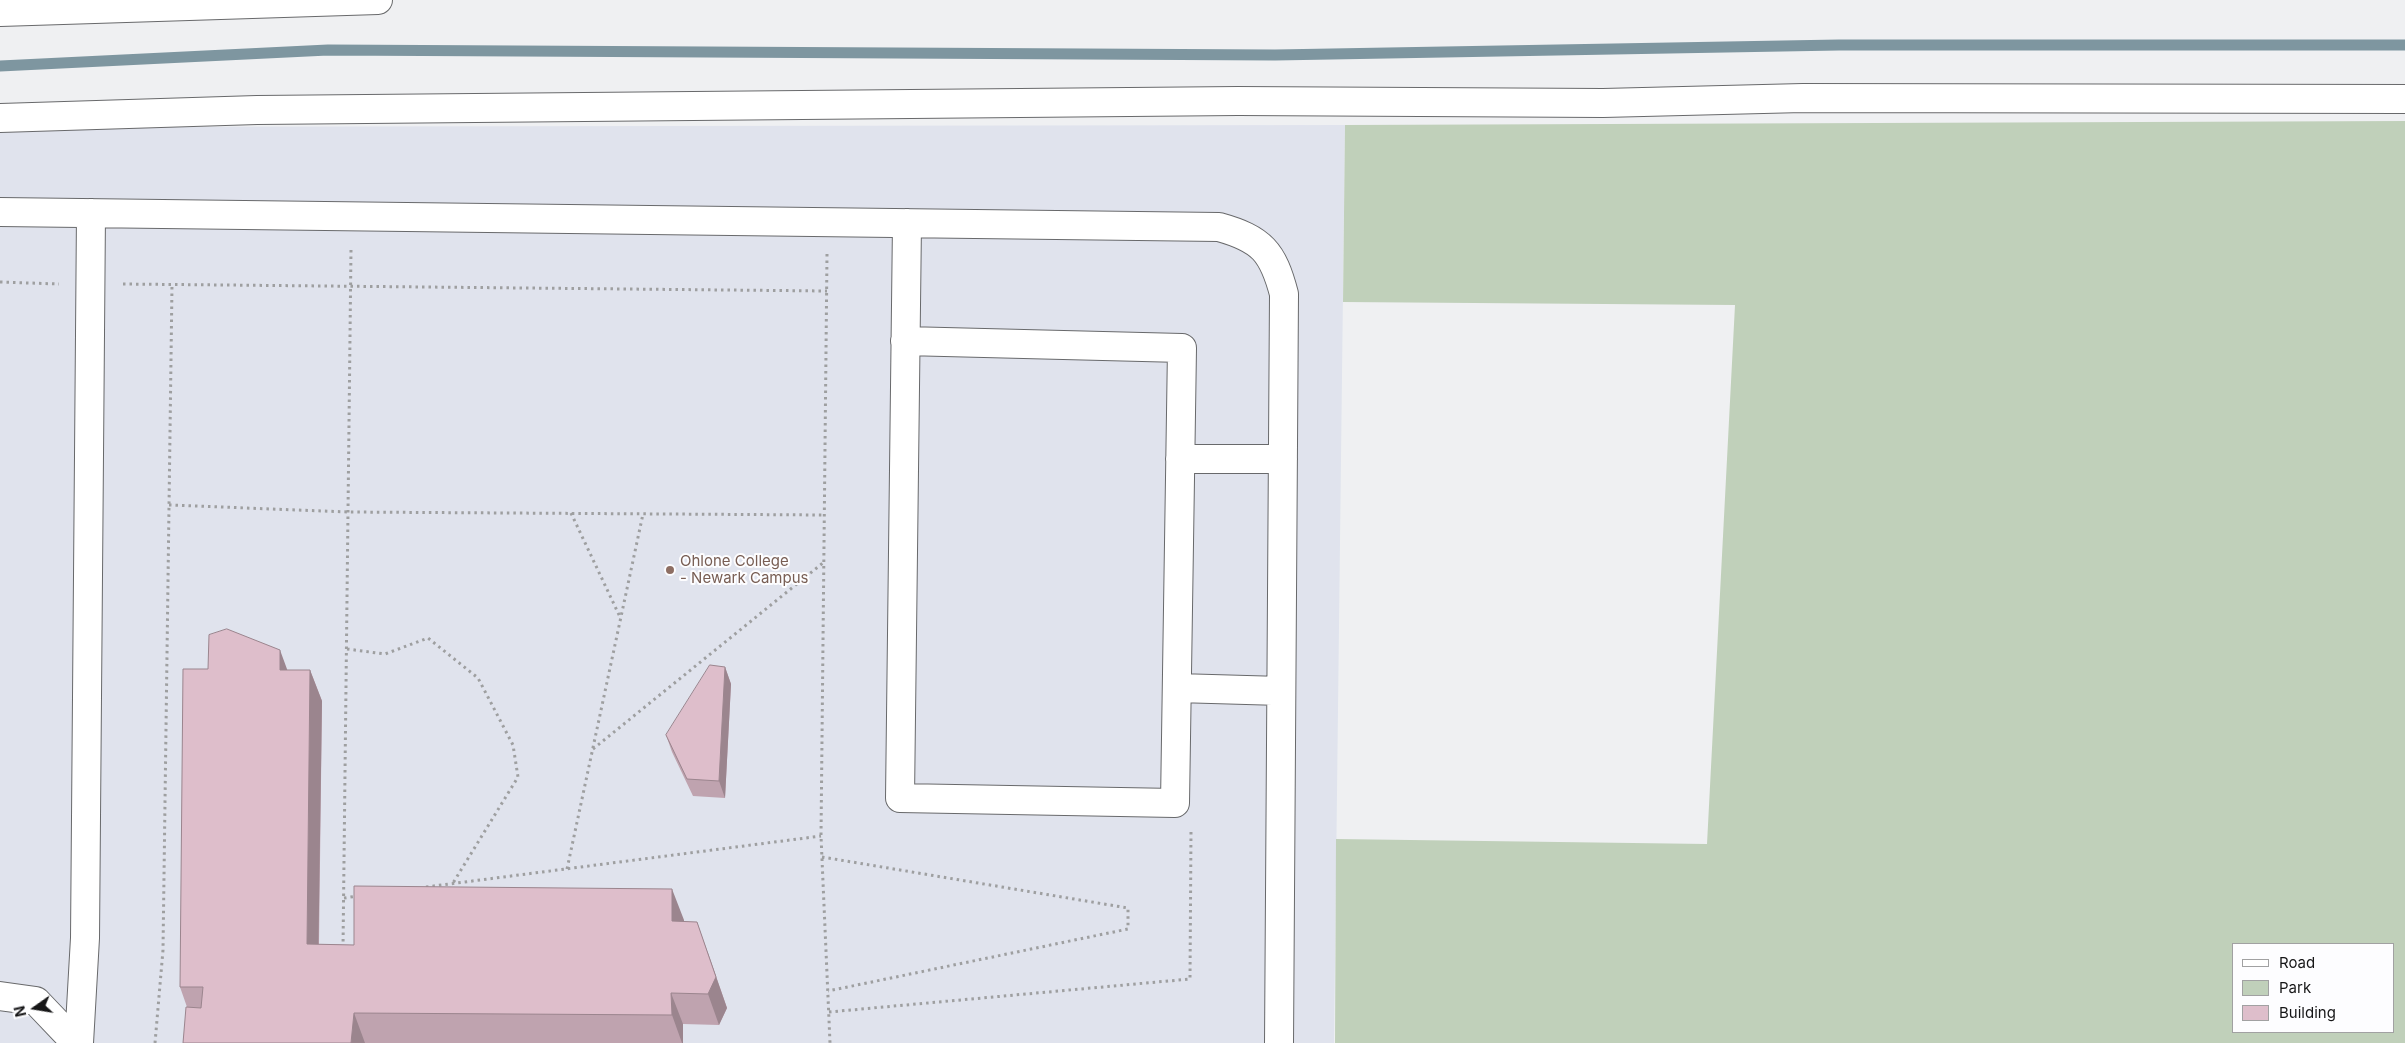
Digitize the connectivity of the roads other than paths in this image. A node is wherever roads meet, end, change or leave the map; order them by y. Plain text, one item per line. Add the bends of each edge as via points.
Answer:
1 (378, 0) edge
2 (0, 12) edge
3 (2405, 99) edge
4 (0, 118) edge
5 (0, 212) edge
6 (91, 213) junction
7 (906, 223) junction
8 (905, 341) junction
9 (1180, 459) junction
10 (1283, 459) junction
11 (1177, 688) junction
12 (1281, 691) junction
13 (0, 996) edge
14 (78, 1043) edge
15 (1279, 1043) edge

1 - 2 lane
3 - 4 lane via 1803,98 1603,103 1238,100 257,110
5 - 6 lane
6 - 7 lane
6 - 14 lane via 85,938
7 - 8 lane
7 - 10 lane via 1219,227 1243,234 1263,247 1278,270 1284,294
8 - 9 lane via 1182,348
8 - 11 lane via 900,798 1175,803
9 - 10 lane
9 - 11 lane
10 - 12 lane
11 - 12 lane
12 - 15 lane
13 - 14 lane via 36,1001

